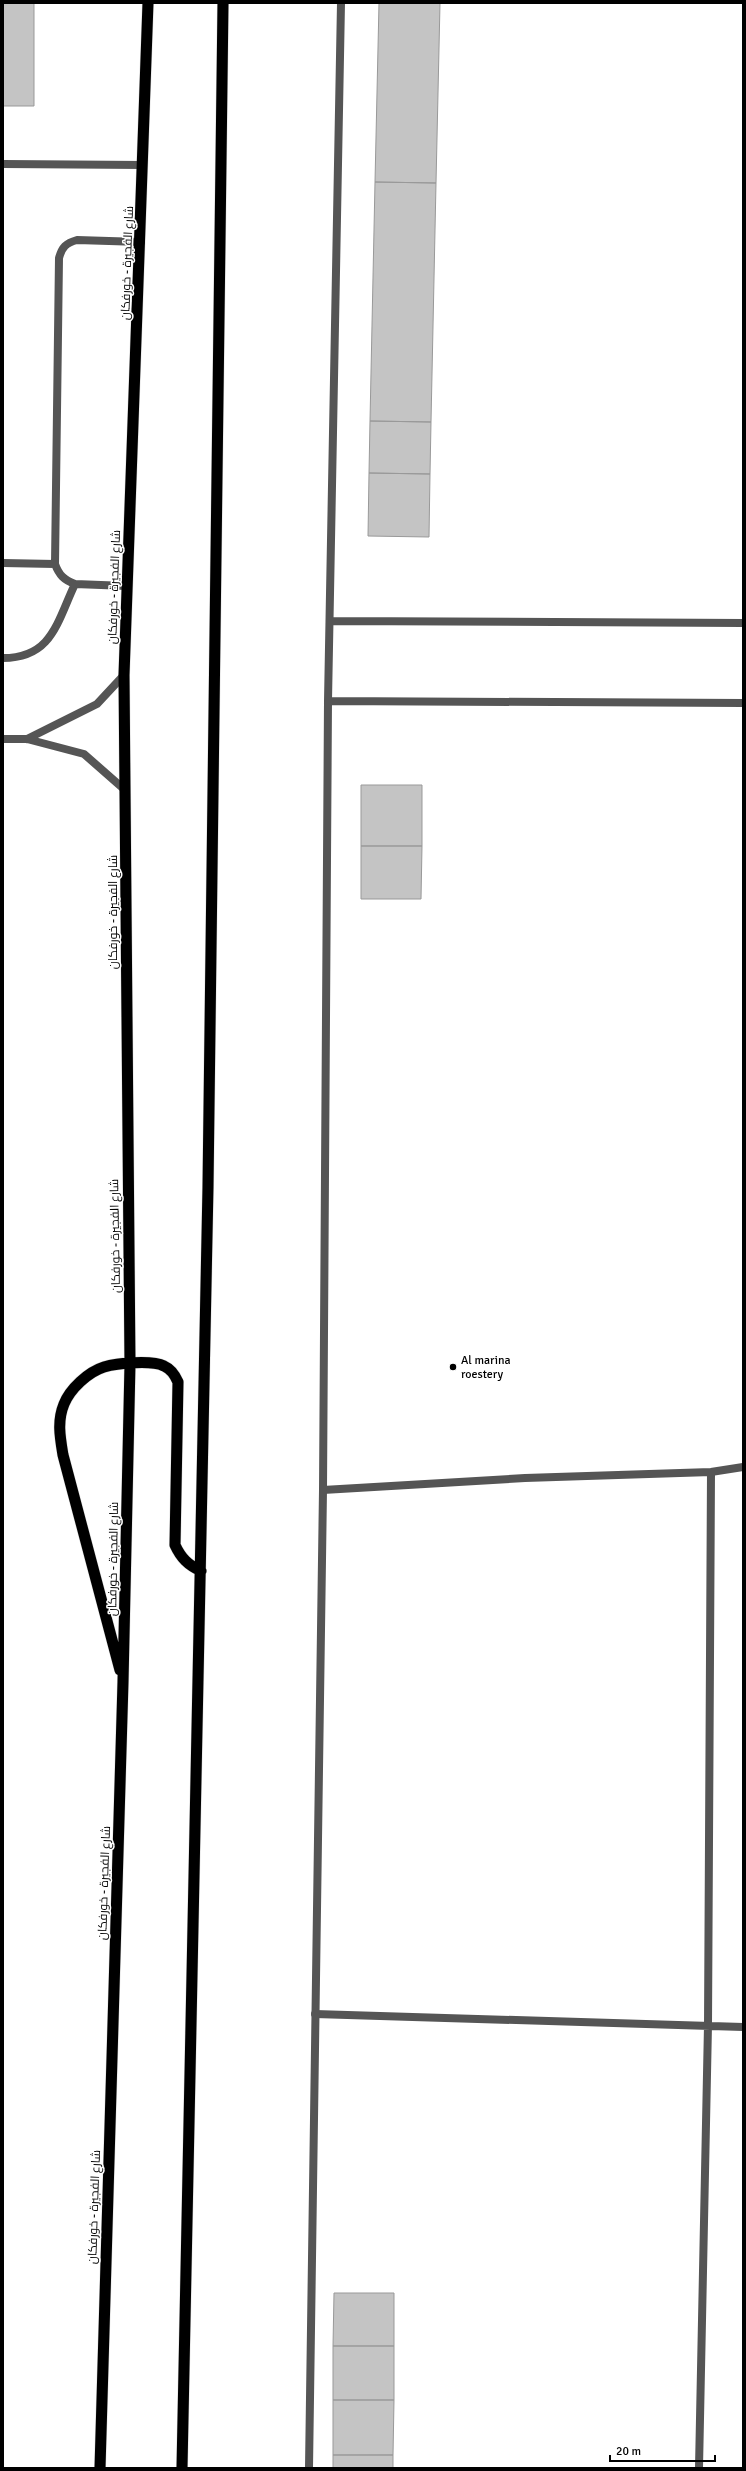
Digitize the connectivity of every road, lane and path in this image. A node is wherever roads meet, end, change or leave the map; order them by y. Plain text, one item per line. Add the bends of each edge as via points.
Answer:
1 (148, 3) edge
2 (223, 3) edge
3 (341, 3) edge
4 (3, 164) edge
5 (143, 164) junction
6 (141, 242) junction
7 (3, 563) edge
8 (55, 564) junction
9 (75, 584) junction
10 (127, 586) junction
11 (330, 621) junction
12 (743, 623) edge
13 (3, 658) edge
14 (124, 674) junction
15 (328, 701) junction
16 (743, 703) edge
17 (3, 738) edge
18 (27, 739) junction
19 (125, 790) junction
20 (130, 1364) junction
21 (743, 1467) edge
22 (711, 1472) junction
23 (323, 1490) junction
24 (201, 1571) junction
25 (123, 1682) junction
26 (315, 2014) junction
27 (708, 2025) junction
28 (743, 2027) edge
29 (100, 2468) edge
30 (182, 2468) edge
31 (309, 2468) edge
32 (700, 2468) edge

1 - 5 highway, شارع الفجيرة - خورفكان
2 - 24 highway
3 - 11 street
4 - 5 street
5 - 6 highway, شارع الفجيرة - خورفكان
6 - 8 street via 77,240 68,243 62,249
6 - 10 highway, شارع الفجيرة - خورفكان
7 - 8 street
8 - 9 street via 62,578
9 - 10 street
9 - 13 street via 45,645 24,656
10 - 14 highway, شارع الفجيرة - خورفكان
11 - 12 street
11 - 15 street
14 - 18 street via 97,704
14 - 19 highway, شارع الفجيرة - خورفكان
15 - 16 street
15 - 23 street
17 - 18 street
18 - 19 street via 84,754
19 - 20 highway, شارع الفجيرة - خورفكان
20 - 24 highway via 164,1366 173,1372 178,1382 175,1545 180,1557
20 - 25 highway, شارع الفجيرة - خورفكان
20 - 25 highway via 103,1367 80,1381 64,1403 58,1428
21 - 22 street
22 - 23 street via 525,1478
22 - 27 street
23 - 26 street
24 - 30 highway
25 - 29 highway, شارع الفجيرة - خورفكان
26 - 27 street
26 - 31 street
27 - 28 street
27 - 32 street

